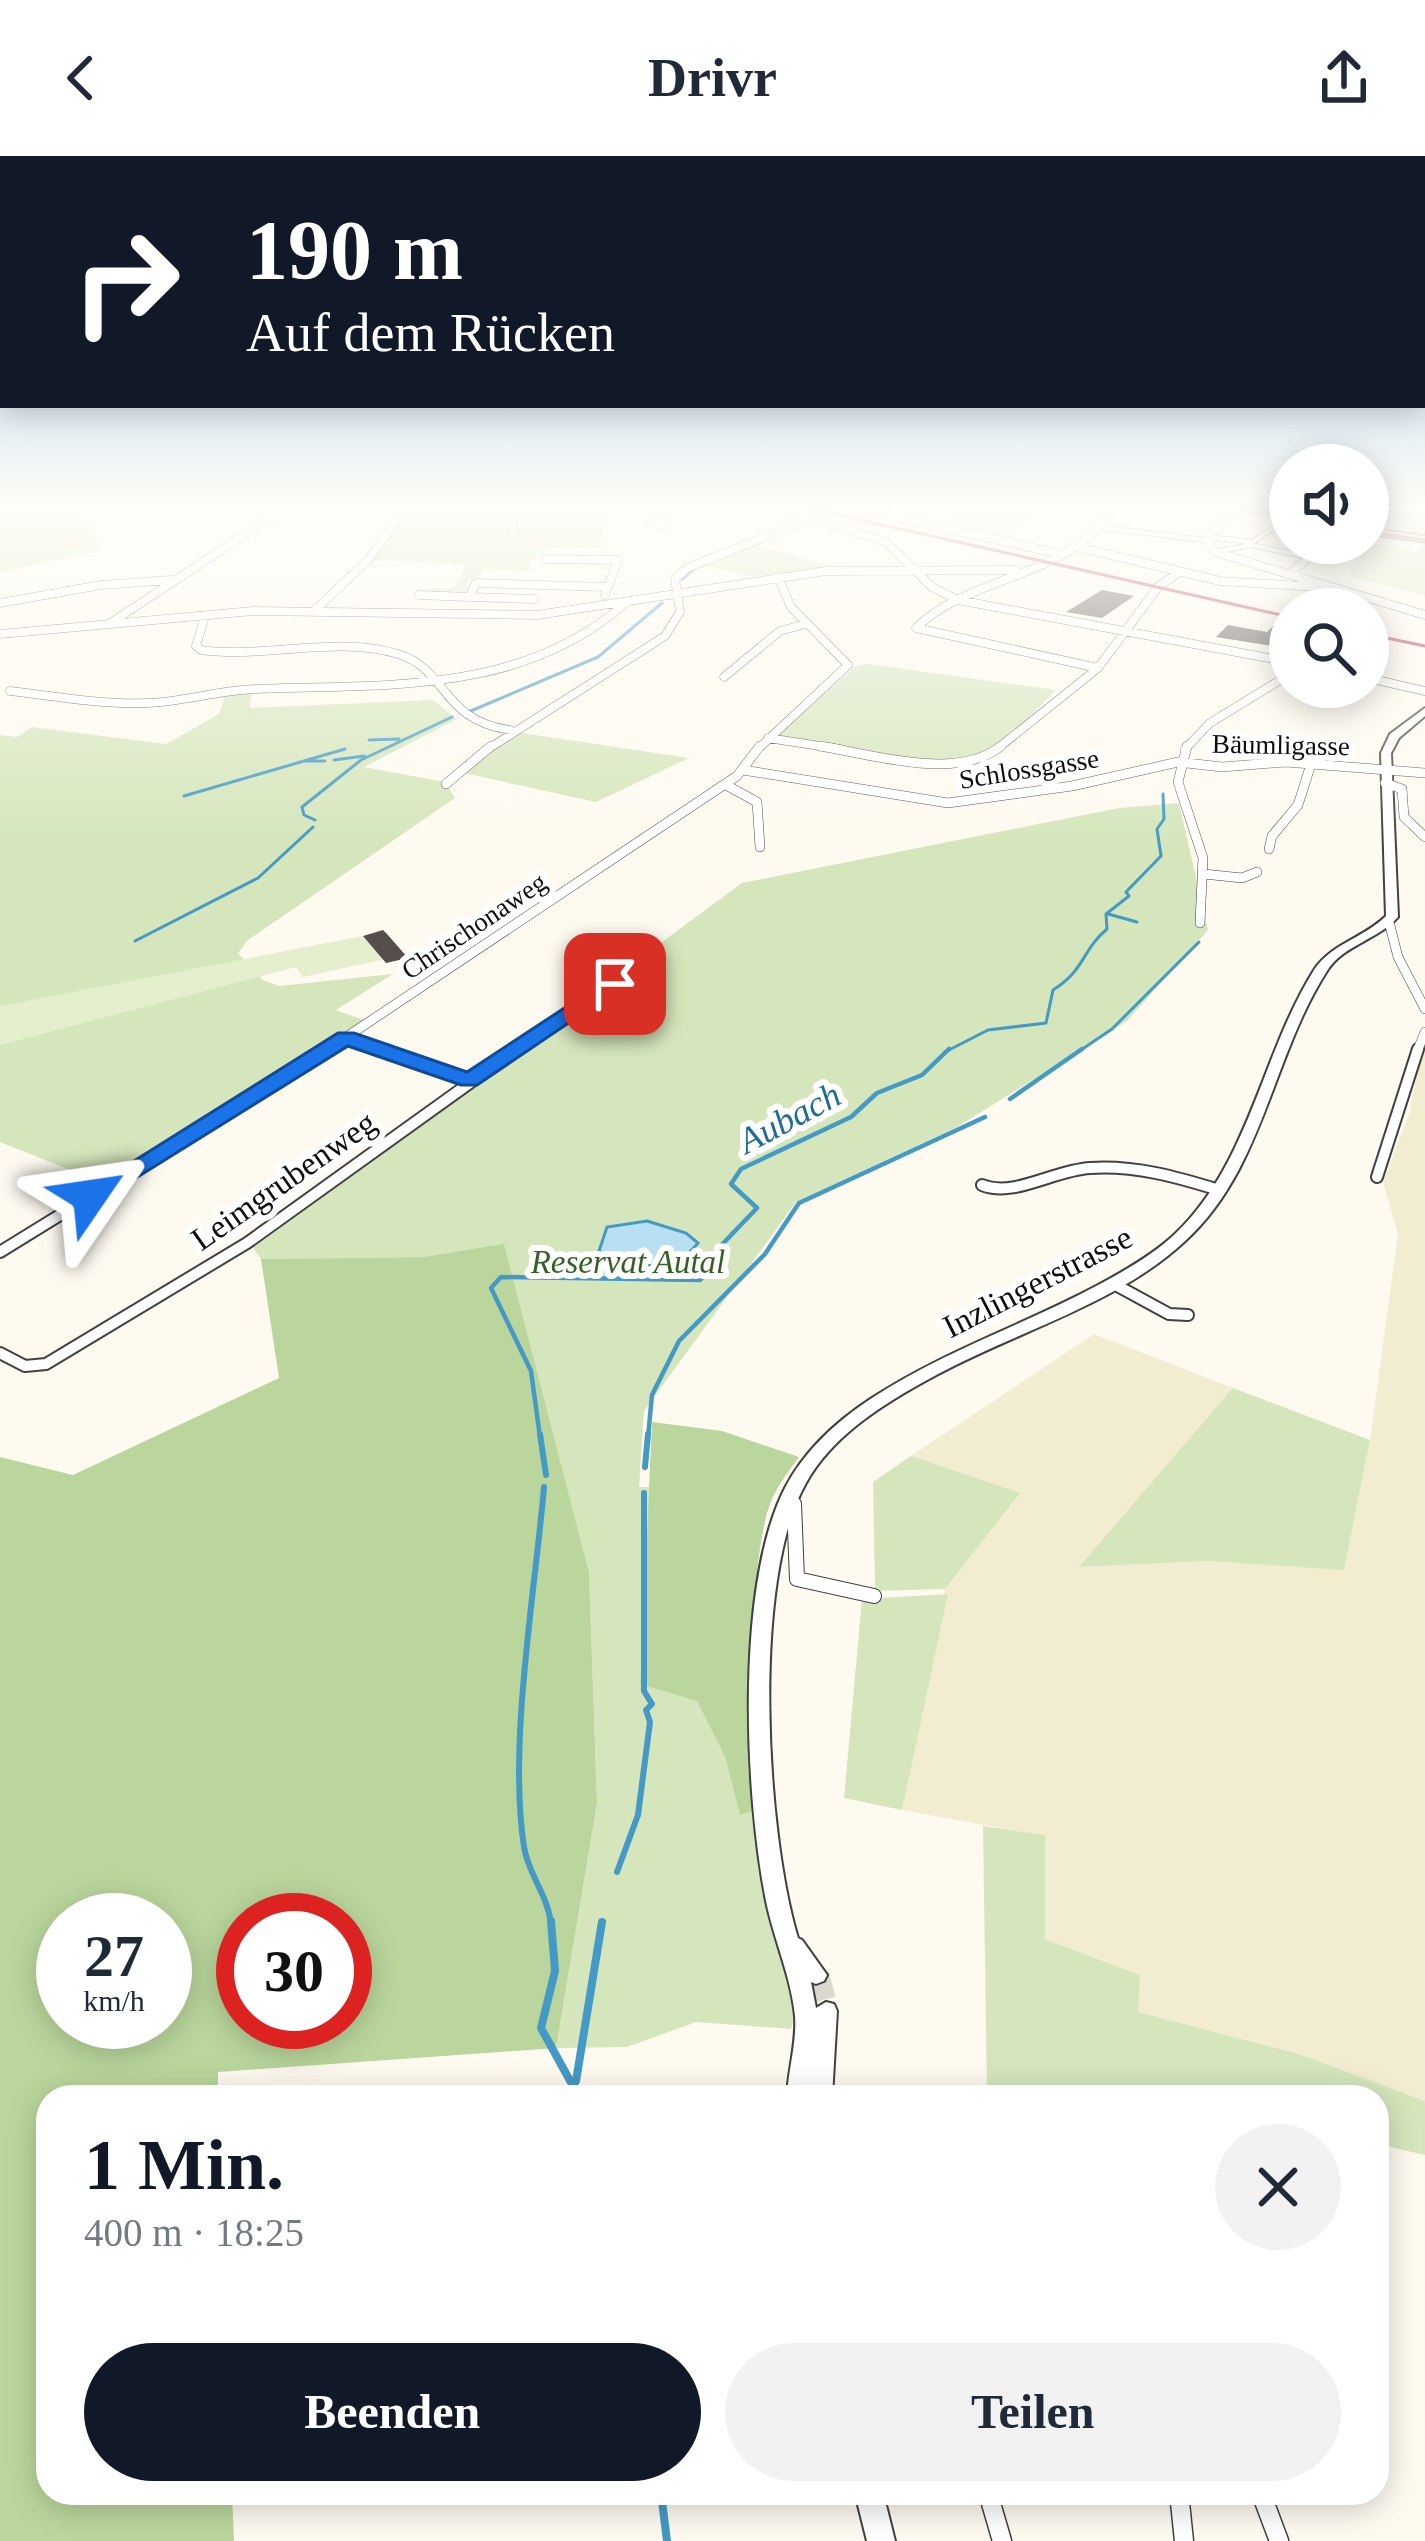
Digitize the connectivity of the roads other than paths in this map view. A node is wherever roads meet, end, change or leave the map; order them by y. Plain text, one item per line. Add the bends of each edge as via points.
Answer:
1 (115, 620) edge
2 (159, 620) edge
3 (204, 620) edge
4 (608, 620) edge
5 (675, 620) edge
6 (804, 620) edge
7 (924, 620) edge
8 (1058, 620) edge
9 (1135, 620) edge
10 (806, 624) junction
11 (108, 625) junction
12 (0, 634) edge
13 (1125, 634) junction
14 (1269, 658) edge
15 (1097, 668) junction
16 (724, 676) dead end
17 (432, 681) junction
18 (1389, 683) edge
19 (1269, 687) edge
20 (1425, 691) edge
21 (10, 692) dead end
22 (1425, 712) edge
23 (512, 730) junction
24 (768, 738) junction
25 (1178, 762) junction
26 (1311, 764) junction
27 (743, 770) junction
28 (1425, 773) edge
29 (1385, 776) junction
30 (446, 784) dead end
31 (725, 785) junction
32 (1425, 837) edge
33 (760, 847) dead end
34 (1269, 849) dead end
35 (1257, 872) dead end
36 (1204, 874) junction
37 (1389, 922) junction
38 (1200, 923) dead end
39 (615, 984) dead end
40 (1425, 1010) edge
41 (1425, 1032) edge
42 (346, 1038) junction
43 (469, 1081) junction
44 (1377, 1177) dead end
45 (982, 1185) dead end
46 (1219, 1190) junction
47 (0, 1252) edge
48 (1114, 1284) junction
49 (1188, 1315) dead end
50 (0, 1353) edge
51 (794, 1504) dead end
52 (874, 1596) dead end
53 (784, 1930) junction
54 (816, 1975) tunnel mouth
55 (826, 2011) tunnel mouth
56 (813, 2039) junction
57 (802, 2085) edge
58 (819, 2085) edge
59 (872, 2505) edge
60 (992, 2505) edge
61 (1180, 2505) edge
62 (1266, 2505) edge
63 (881, 2541) edge
64 (1002, 2541) edge
65 (1184, 2541) edge
66 (1279, 2541) edge

1 - 11 street
2 - 11 street
3 - 17 street via 201,650 398,654
4 - 17 street via 552,655
5 - 23 street via 665,636
6 - 10 street, Chrischonaweg
7 - 15 street via 914,626
8 - 13 street
9 - 13 street
10 - 16 street via 780,631
10 - 24 street, Chrischonaweg via 848,664
11 - 12 street
13 - 14 street
13 - 15 street
15 - 24 street via 1001,750 969,760 913,761
17 - 21 street via 227,690 164,702
17 - 23 street via 455,713
18 - 20 street
19 - 25 street via 1198,733
22 - 29 street via 1394,736
23 - 30 street
24 - 27 street, Chrischonaweg
25 - 26 street, Bäumligasse
25 - 27 street, Schlossgasse via 948,803
25 - 36 street
26 - 29 street, Bäumligasse
26 - 34 street via 1298,805
27 - 31 street, Chrischonaweg
28 - 29 street, Bäumligasse
29 - 32 street via 1402,789 1404,817
29 - 37 street
31 - 33 street via 758,802
31 - 42 street, Chrischonaweg
35 - 36 street
36 - 38 street
37 - 40 street
37 - 46 street, Inzlingerstrasse via 1344,946 1320,971
39 - 43 street, Leimgrubenweg
41 - 44 street
42 - 43 street
42 - 47 street, Chrischonaweg
43 - 50 street, Leimgrubenweg via 247,1243 35,1367
45 - 46 street via 1000,1192 1054,1170 1124,1165
46 - 48 street, Inzlingerstrasse via 1179,1239
48 - 49 street via 1169,1314
48 - 53 street, Inzlingerstrasse via 990,1341 864,1414 817,1453 792,1492 764,1605 767,1830
51 - 52 street via 797,1579
53 - 54 street, Inzlingerstrasse
53 - 56 street, Inzlingerstrasse
55 - 56 street
56 - 57 street
56 - 58 street
59 - 63 street
60 - 64 street
61 - 65 street
62 - 66 street

